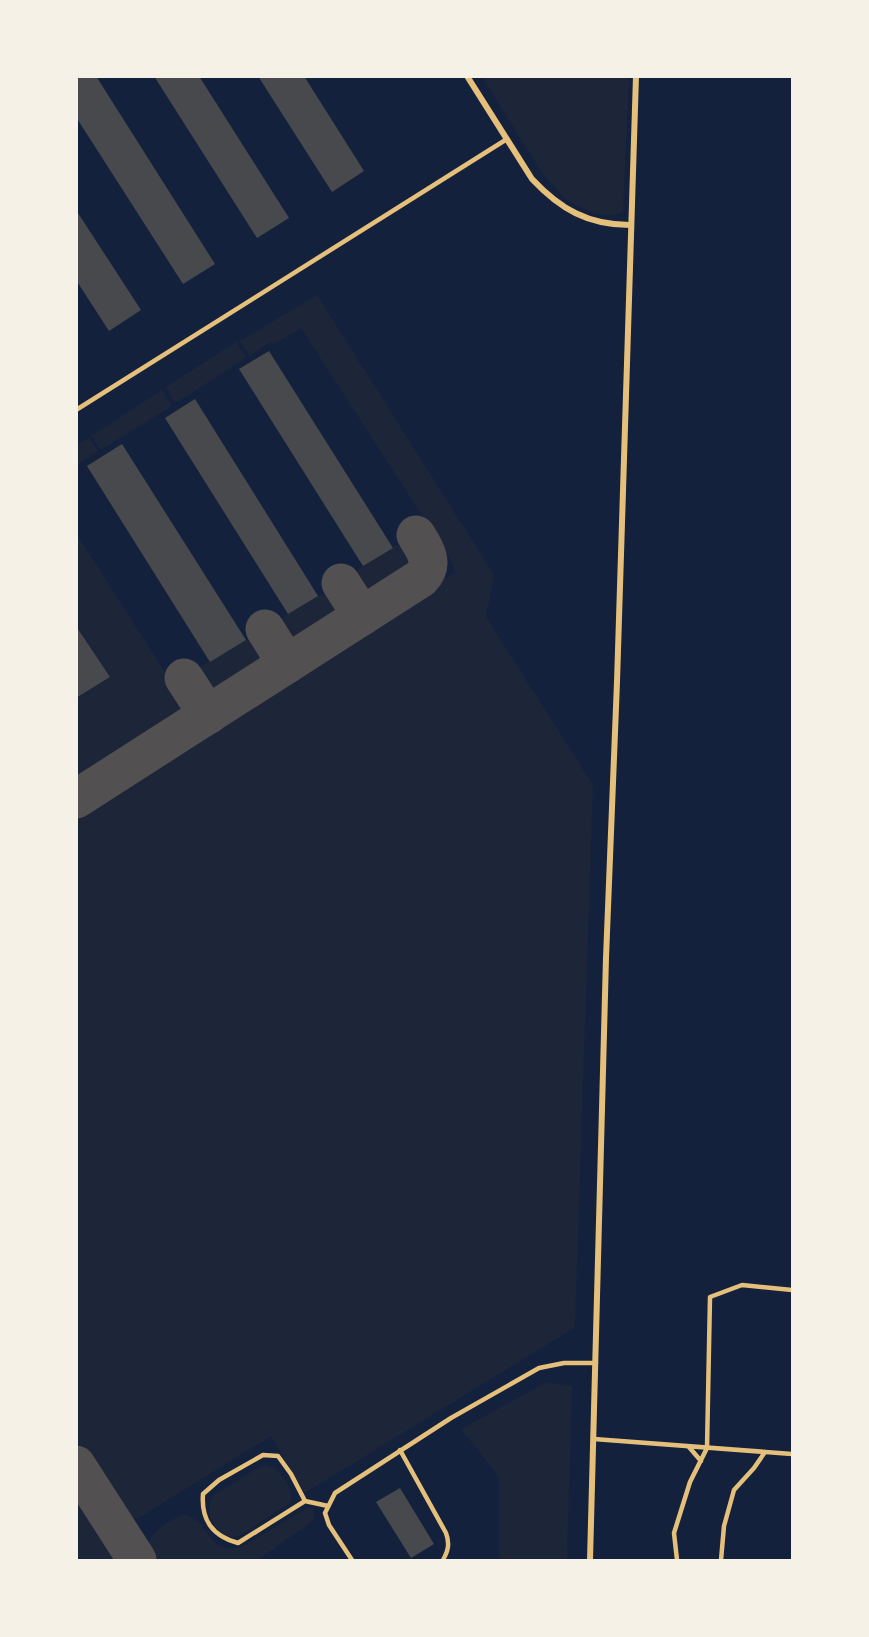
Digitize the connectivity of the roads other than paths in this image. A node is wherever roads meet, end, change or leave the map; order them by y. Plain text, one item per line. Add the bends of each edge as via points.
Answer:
1 (467, 76) edge
2 (636, 76) edge
3 (507, 139) junction
4 (630, 225) junction
5 (76, 410) edge
6 (792, 1290) edge
7 (596, 1363) junction
8 (594, 1439) junction
9 (689, 1446) junction
10 (707, 1448) junction
11 (400, 1450) junction
12 (765, 1452) junction
13 (792, 1454) edge
14 (700, 1461) junction
15 (305, 1501) junction
16 (328, 1506) junction
17 (352, 1560) edge
18 (443, 1560) edge
19 (590, 1560) edge
20 (677, 1560) edge
21 (720, 1560) edge

1 - 3 street
2 - 4 street
3 - 4 street via 532,178 556,202 597,222
3 - 5 lane
4 - 7 street
6 - 10 lane via 742,1286 711,1297
7 - 8 street
7 - 11 lane via 539,1368
8 - 9 lane
8 - 19 street
9 - 10 lane
9 - 14 lane
10 - 12 lane
10 - 14 lane
11 - 16 lane via 335,1493
11 - 18 lane via 447,1533 448,1550
12 - 13 lane
12 - 21 lane via 734,1490
14 - 20 lane via 674,1533
15 - 15 lane via 238,1543 224,1540 210,1527 202,1511 203,1494 219,1480 263,1455 278,1456
15 - 16 lane
16 - 17 lane via 329,1525

